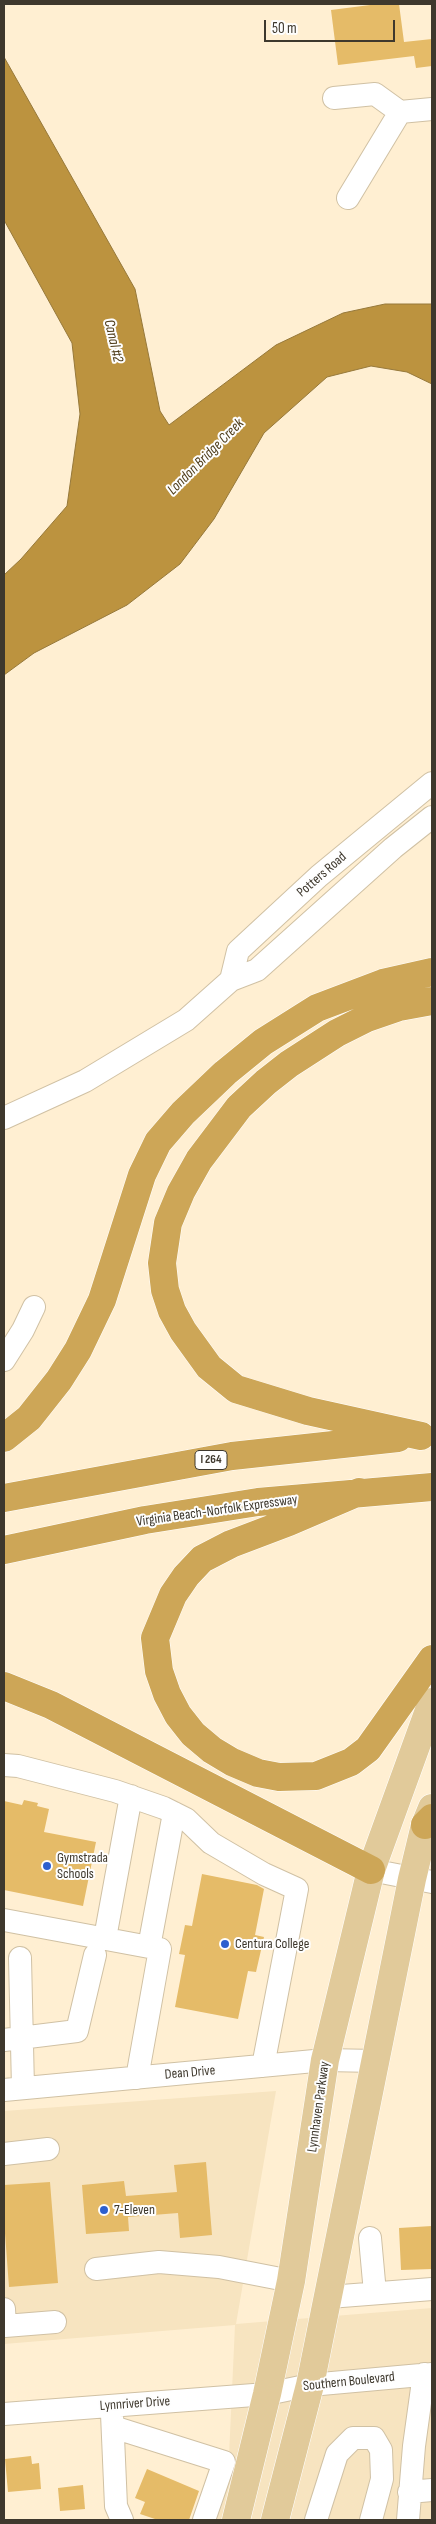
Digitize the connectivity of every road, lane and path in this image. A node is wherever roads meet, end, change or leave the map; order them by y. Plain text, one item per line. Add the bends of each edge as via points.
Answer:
1 (334, 98) dead end
2 (432, 108) edge
3 (400, 112) junction
4 (348, 198) dead end
5 (432, 783) edge
6 (432, 818) edge
7 (431, 972) edge
8 (232, 980) junction
9 (432, 1001) edge
10 (4, 1118) edge
11 (34, 1307) dead end
12 (4, 1360) edge
13 (426, 1435) edge
14 (4, 1438) edge
15 (432, 1486) edge
16 (359, 1492) junction
17 (4, 1498) edge
18 (4, 1550) edge
19 (432, 1659) edge
20 (4, 1686) edge
21 (432, 1702) edge
22 (4, 1765) edge
23 (131, 1796) junction
24 (174, 1813) junction
25 (430, 1817) edge
26 (370, 1870) junction
27 (422, 1880) edge
28 (4, 1920) edge
29 (149, 1946) junction
30 (100, 1947) junction
31 (20, 1958) dead end
32 (13, 2039) edge
33 (325, 2060) junction
34 (376, 2061) junction
35 (263, 2066) junction
36 (137, 2078) junction
37 (13, 2089) edge
38 (48, 2149) dead end
39 (4, 2154) edge
40 (370, 2238) dead end
41 (96, 2269) dead end
42 (291, 2281) junction
43 (432, 2289) edge
44 (375, 2294) junction
45 (329, 2297) junction
46 (4, 2309) edge
47 (55, 2322) dead end
48 (428, 2374) edge
49 (310, 2385) junction
50 (267, 2394) junction
51 (4, 2414) edge
52 (113, 2417) junction
53 (423, 2445) edge
54 (432, 2490) edge
55 (409, 2492) junction
56 (122, 2520) edge
57 (204, 2520) edge
58 (236, 2520) edge
59 (275, 2520) edge
60 (316, 2520) edge
61 (370, 2520) edge
62 (408, 2520) edge

1 - 3 street via 375,94
2 - 3 street
3 - 4 street
5 - 8 street, Potters Road via 319,876 238,951
6 - 8 street, Potters Road via 393,848 257,970
7 - 14 highway via 353,992 295,1021 225,1073 183,1113 158,1142 142,1175 102,1300 78,1350 29,1418
8 - 10 street, Potters Road via 186,1020 85,1081
9 - 13 highway via 399,1007 337,1033 289,1064 239,1107 199,1160 181,1192 168,1223 162,1263 165,1290 183,1331 209,1368 236,1389 308,1411
11 - 12 street
13 - 17 highway, I 264 via 232,1456
15 - 16 highway, Virginia Beach-Norfolk Expressway
16 - 18 highway, Virginia Beach-Norfolk Expressway via 258,1502 145,1520
16 - 19 highway via 231,1544 197,1564 173,1596 155,1638 159,1671 167,1694 178,1715 194,1734 232,1762 279,1778 316,1776 344,1766 368,1749
20 - 26 highway via 50,1705
21 - 26 main road, Lynnhaven Parkway
22 - 23 street
23 - 24 street
23 - 30 street
24 - 29 street
24 - 35 street via 186,1819 211,1843 297,1889
25 - 27 main road
26 - 27 street
26 - 33 main road, Lynnhaven Parkway
27 - 34 main road
28 - 30 street
29 - 30 street
29 - 36 street via 160,1948
30 - 32 street via 77,2031
31 - 32 street
32 - 37 street
33 - 34 street, Dean Drive
33 - 35 street, Dean Drive
33 - 42 main road, Lynnhaven Parkway
34 - 45 main road
35 - 36 street, Dean Drive
36 - 37 street, Dean Drive
38 - 39 street
40 - 44 street
41 - 42 street via 159,2262 219,2267
42 - 50 main road, Lynnhaven Parkway
43 - 44 street
44 - 45 street
45 - 49 main road
46 - 47 street via 5,2326
48 - 49 street, Southern Boulevard
48 - 53 street
49 - 50 street, Southern Boulevard
49 - 59 main road
50 - 52 street, Lynnriver Drive
50 - 58 main road, Lynnhaven Parkway
51 - 52 street, Lynnriver Drive
52 - 56 street via 116,2506
52 - 57 street via 224,2462
53 - 55 street
54 - 55 street
55 - 62 street
60 - 61 street via 338,2454 353,2438 374,2438 381,2450 382,2479

